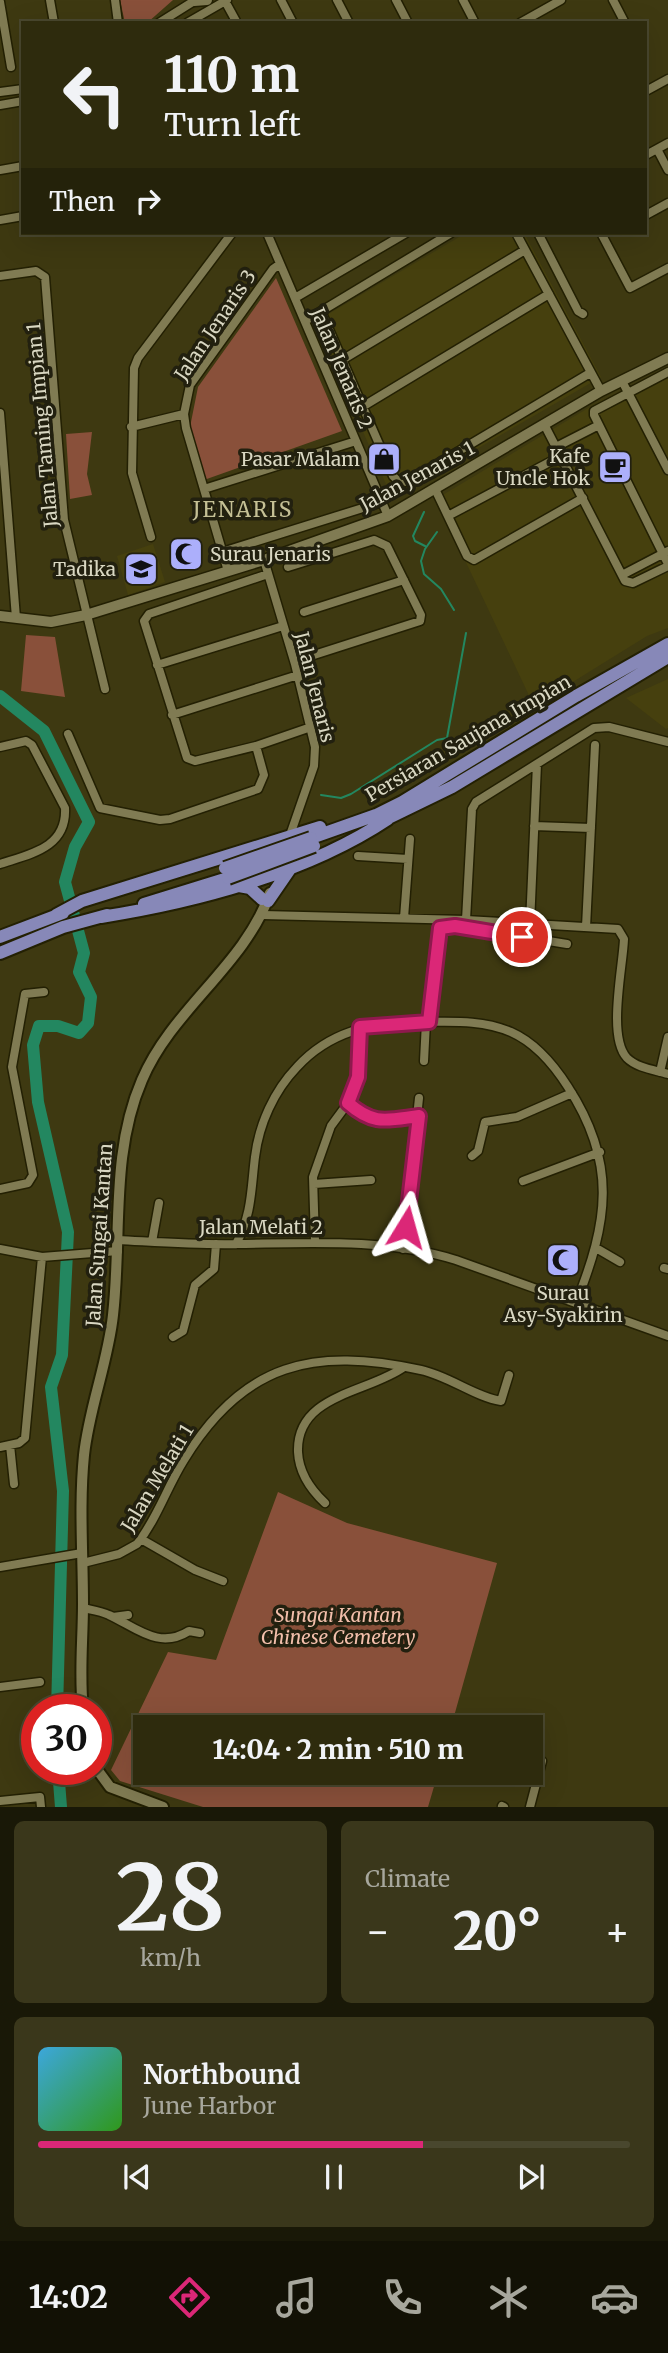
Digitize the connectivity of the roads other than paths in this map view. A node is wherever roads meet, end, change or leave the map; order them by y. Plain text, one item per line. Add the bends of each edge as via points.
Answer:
1 (50, 0) edge
2 (114, 0) edge
3 (207, 0) edge
4 (226, 0) edge
5 (281, 0) edge
6 (337, 0) edge
7 (396, 0) edge
8 (463, 0) edge
9 (561, 0) edge
10 (613, 0) edge
11 (194, 1) edge
12 (0, 2) edge
13 (172, 19) edge
14 (54, 21) edge
15 (118, 21) edge
16 (190, 21) edge
17 (236, 21) edge
18 (292, 21) edge
19 (348, 21) edge
20 (407, 21) edge
21 (474, 21) edge
22 (524, 21) edge
23 (624, 21) edge
24 (11, 67) dead end
25 (668, 79) edge
26 (21, 89) edge
27 (647, 90) edge
28 (0, 92) edge
29 (21, 102) edge
30 (0, 105) edge
31 (668, 143) edge
32 (657, 149) junction
33 (647, 154) edge
34 (21, 166) edge
35 (0, 170) edge
36 (668, 170) edge
37 (668, 203) edge
38 (647, 214) edge
39 (21, 216) edge
40 (0, 219) edge
41 (230, 235) edge
42 (268, 235) edge
43 (403, 235) edge
44 (448, 235) edge
45 (517, 235) edge
46 (539, 235) edge
47 (605, 235) edge
48 (525, 250) junction
49 (280, 264) junction
50 (668, 268) edge
51 (0, 276) edge
52 (549, 294) junction
53 (295, 298) junction
54 (321, 311) junction
55 (583, 314) dead end
56 (305, 321) junction
57 (668, 358) edge
58 (342, 360) junction
59 (590, 373) junction
60 (668, 373) edge
61 (622, 381) junction
62 (601, 391) junction
63 (628, 393) junction
64 (362, 407) junction
65 (0, 413) edge
66 (184, 414) junction
67 (544, 424) junction
68 (597, 426) junction
69 (131, 427) junction
70 (356, 440) junction
71 (556, 447) junction
72 (561, 456) junction
73 (668, 470) edge
74 (204, 489) junction
75 (435, 489) junction
76 (583, 498) junction
77 (382, 502) junction
78 (388, 516) junction
79 (448, 516) junction
80 (151, 537) dead end
81 (316, 542) junction
82 (222, 552) junction
83 (665, 552) edge
84 (321, 556) junction
85 (264, 560) junction
86 (668, 565) edge
87 (288, 567) dead end
88 (228, 571) junction
89 (268, 574) junction
90 (624, 578) junction
91 (404, 580) junction
92 (304, 612) dead end
93 (86, 615) junction
94 (0, 616) edge
95 (16, 618) junction
96 (283, 626) junction
97 (668, 644) edge
98 (314, 655) dead end
99 (668, 657) edge
100 (157, 665) junction
101 (298, 675) junction
102 (105, 689) dead end
103 (172, 715) junction
104 (311, 727) junction
105 (68, 734) dead end
106 (668, 742) edge
107 (256, 746) junction
108 (595, 746) dead end
109 (0, 747) edge
110 (537, 764) junction
111 (388, 819) junction
112 (293, 820) junction
113 (534, 826) junction
114 (591, 828) junction
115 (285, 839) junction
116 (309, 839) junction
117 (410, 839) dead end
118 (358, 856) dead end
119 (408, 859) junction
120 (0, 864) edge
121 (292, 866) junction
122 (226, 873) junction
123 (274, 873) junction
124 (239, 886) junction
125 (265, 900) junction
126 (83, 903) junction
127 (262, 915) junction
128 (404, 918) junction
129 (96, 919) junction
130 (466, 920) junction
131 (530, 924) junction
132 (254, 927) junction
133 (586, 927) junction
134 (0, 937) edge
135 (567, 944) dead end
136 (0, 953) edge
137 (44, 992) dead end
138 (428, 1022) junction
139 (360, 1027) junction
140 (668, 1037) edge
141 (424, 1061) dead end
142 (664, 1073) edge
143 (572, 1093) junction
144 (419, 1098) dead end
145 (348, 1103) junction
146 (419, 1116) junction
147 (600, 1152) junction
148 (472, 1156) dead end
149 (371, 1180) dead end
150 (523, 1181) dead end
151 (314, 1184) junction
152 (0, 1189) edge
153 (159, 1203) dead end
154 (314, 1241) junction
155 (152, 1242) junction
156 (216, 1244) junction
157 (236, 1244) junction
158 (118, 1245) junction
159 (403, 1248) junction
160 (596, 1248) junction
161 (0, 1249) edge
162 (42, 1257) junction
163 (620, 1262) dead end
164 (576, 1303) junction
165 (668, 1336) edge
166 (173, 1337) dead end
167 (404, 1367) junction
168 (509, 1376) dead end
169 (10, 1445) junction
170 (0, 1447) edge
171 (14, 1484) dead end
172 (325, 1503) dead end
173 (141, 1538) junction
174 (82, 1558) junction
175 (0, 1567) edge
176 (223, 1581) dead end
177 (83, 1608) junction
178 (128, 1615) dead end
179 (113, 1617) junction
180 (200, 1633) dead end
181 (40, 1682) dead end
182 (0, 1686) edge
183 (81, 1694) edge
184 (109, 1785) edge
185 (536, 1785) edge
186 (0, 1801) edge
187 (143, 1804) edge
188 (41, 1807) edge
189 (163, 1807) edge
190 (530, 1807) edge

1 - 14 street
2 - 15 street
3 - 11 street
4 - 16 street
4 - 17 street
5 - 18 street
6 - 19 street
7 - 20 street
8 - 21 street
9 - 22 street
10 - 23 street
11 - 13 street
12 - 24 street
25 - 27 street
26 - 28 street
29 - 30 street
31 - 32 street
32 - 33 street
32 - 36 street
34 - 35 street
37 - 38 street
39 - 40 street
41 - 69 street via 138,358
42 - 49 street, Jalan Jenaris 2
43 - 53 street
44 - 54 street
45 - 48 street
46 - 55 street
47 - 50 street via 629,288
48 - 52 street
48 - 58 street
49 - 53 street, Jalan Jenaris 2
49 - 66 street, Jalan Jenaris 3 via 190,385
51 - 93 street, Jalan Taming Impian 1 via 36,271 45,277 64,520
52 - 59 street
52 - 64 street
53 - 56 street, Jalan Jenaris 2
54 - 56 street
54 - 58 street
56 - 70 street, Jalan Jenaris 2
57 - 61 street, Jalan Jenaris 1
58 - 64 street
59 - 62 street
59 - 64 street via 407,482 393,476
60 - 63 street
61 - 62 street, Jalan Jenaris 1
61 - 63 street
62 - 67 street, Jalan Jenaris 1
63 - 68 street via 594,411
63 - 73 street
65 - 95 street
66 - 69 street
66 - 74 street
67 - 71 street
67 - 75 street, Jalan Jenaris 1
68 - 71 street
68 - 83 street
69 - 80 street via 132,473
70 - 74 street
70 - 77 street, Jalan Jenaris 2
71 - 72 street
72 - 76 street
72 - 79 street
74 - 82 street
75 - 78 street, Jalan Jenaris 1
75 - 79 street
76 - 79 street via 474,560 467,556
76 - 90 street
77 - 78 street, Jalan Jenaris 2
77 - 82 street
78 - 81 street, Jalan Jenaris 1
81 - 84 street
81 - 85 street, Jalan Jenaris 1
82 - 88 street
83 - 86 street
83 - 90 street
84 - 87 street
84 - 91 street via 381,541
85 - 88 street, Jalan Jenaris 1
85 - 89 street, Jalan Jenaris
86 - 90 street via 633,583
88 - 93 street, Jalan Jenaris 1
89 - 96 street, Jalan Jenaris
89 - 100 street via 145,617
91 - 92 street
91 - 98 street via 421,615 419,621
93 - 95 street, Jalan Jenaris 1 via 51,622
93 - 102 street, Jalan Taming Impian 1
94 - 95 street, Jalan Jenaris 1
96 - 100 street
96 - 101 street, Jalan Jenaris
97 - 116 highway, Persiaran Saujana Impian via 402,802
99 - 111 highway, Persiaran Saujana Impian via 452,787
100 - 103 street
101 - 103 street
101 - 104 street, Jalan Jenaris
103 - 107 street via 187,758 195,761
104 - 107 street
104 - 112 street, Jalan Jenaris via 314,766
105 - 107 street via 100,808 160,820 258,789 264,775
106 - 110 street via 599,727
108 - 114 street
109 - 120 street via 26,741 32,745 66,815 50,847
110 - 113 street
110 - 130 street via 477,800 472,809
111 - 116 highway, Persiaran Saujana Impian
111 - 121 highway
112 - 115 street, Jalan Jenaris
112 - 116 highway
113 - 114 street
113 - 131 street
114 - 133 street
115 - 116 highway
115 - 123 main road, Jalan Sungai Kantan
115 - 126 highway
116 - 122 highway, Persiaran Saujana Impian, bridge
117 - 119 street
118 - 119 street
119 - 128 street
121 - 123 highway
121 - 125 highway
122 - 126 highway, Persiaran Saujana Impian
122 - 129 highway, Persiaran Saujana Impian
123 - 124 highway
123 - 125 main road, Jalan Sungai Kantan
124 - 125 highway
124 - 129 highway via 171,906
125 - 127 main road, Jalan Sungai Kantan
125 - 132 main road, Jalan Sungai Kantan
126 - 134 highway
127 - 128 street
127 - 132 main road, Jalan Sungai Kantan
128 - 130 street
129 - 136 highway, Persiaran Saujana Impian
130 - 131 street
131 - 133 street
132 - 158 main road, Jalan Sungai Kantan via 144,1074 121,1152
133 - 142 street via 618,929 623,934 621,1048 633,1062
135 - 138 street via 455,926 440,928
137 - 152 street via 25,994 12,1067 33,1175 28,1183
138 - 139 street
138 - 141 street
138 - 143 street via 477,1022 512,1032 539,1050
139 - 145 street via 358,1077
139 - 157 street via 310,1053 270,1105 255,1157 250,1212
140 - 142 street
143 - 147 street
143 - 148 street via 517,1117 485,1122 478,1151
144 - 146 street
145 - 146 street via 374,1120
145 - 151 street via 331,1126
146 - 159 street
147 - 150 street
147 - 160 street via 604,1196
149 - 151 street
151 - 154 street
153 - 155 street
154 - 157 street, Jalan Melati 2
154 - 159 street, Jalan Melati 2
155 - 156 street, Jalan Melati 2
155 - 158 street, Jalan Melati 2
156 - 157 street, Jalan Melati 2
156 - 166 street via 213,1271 196,1282 183,1331
158 - 162 street, Jalan Melati 2
158 - 174 main road, Jalan Sungai Kantan via 113,1318 84,1453
159 - 164 street, Jalan Melati 2 via 456,1259
160 - 163 street
160 - 164 street
161 - 162 street, Jalan Melati 2
162 - 169 street via 24,1438
164 - 165 street, Jalan Melati 2
167 - 168 street, Jalan Melati 1 via 448,1378 501,1401
167 - 172 street via 326,1403 306,1420 298,1443 300,1470
167 - 173 street, Jalan Melati 1 via 351,1358 322,1361 268,1376 244,1391 200,1436
169 - 170 street
169 - 171 street
173 - 174 street, Jalan Melati 1 via 128,1550
173 - 176 street
174 - 175 street, Jalan Melati 1 via 66,1556
174 - 177 main road, Jalan Sungai Kantan
177 - 179 street
177 - 183 main road, Jalan Sungai Kantan
178 - 179 street
179 - 180 street via 143,1635 166,1640 189,1631
181 - 182 street
184 - 187 main road
185 - 190 street
186 - 188 street via 40,1797
187 - 189 main road

